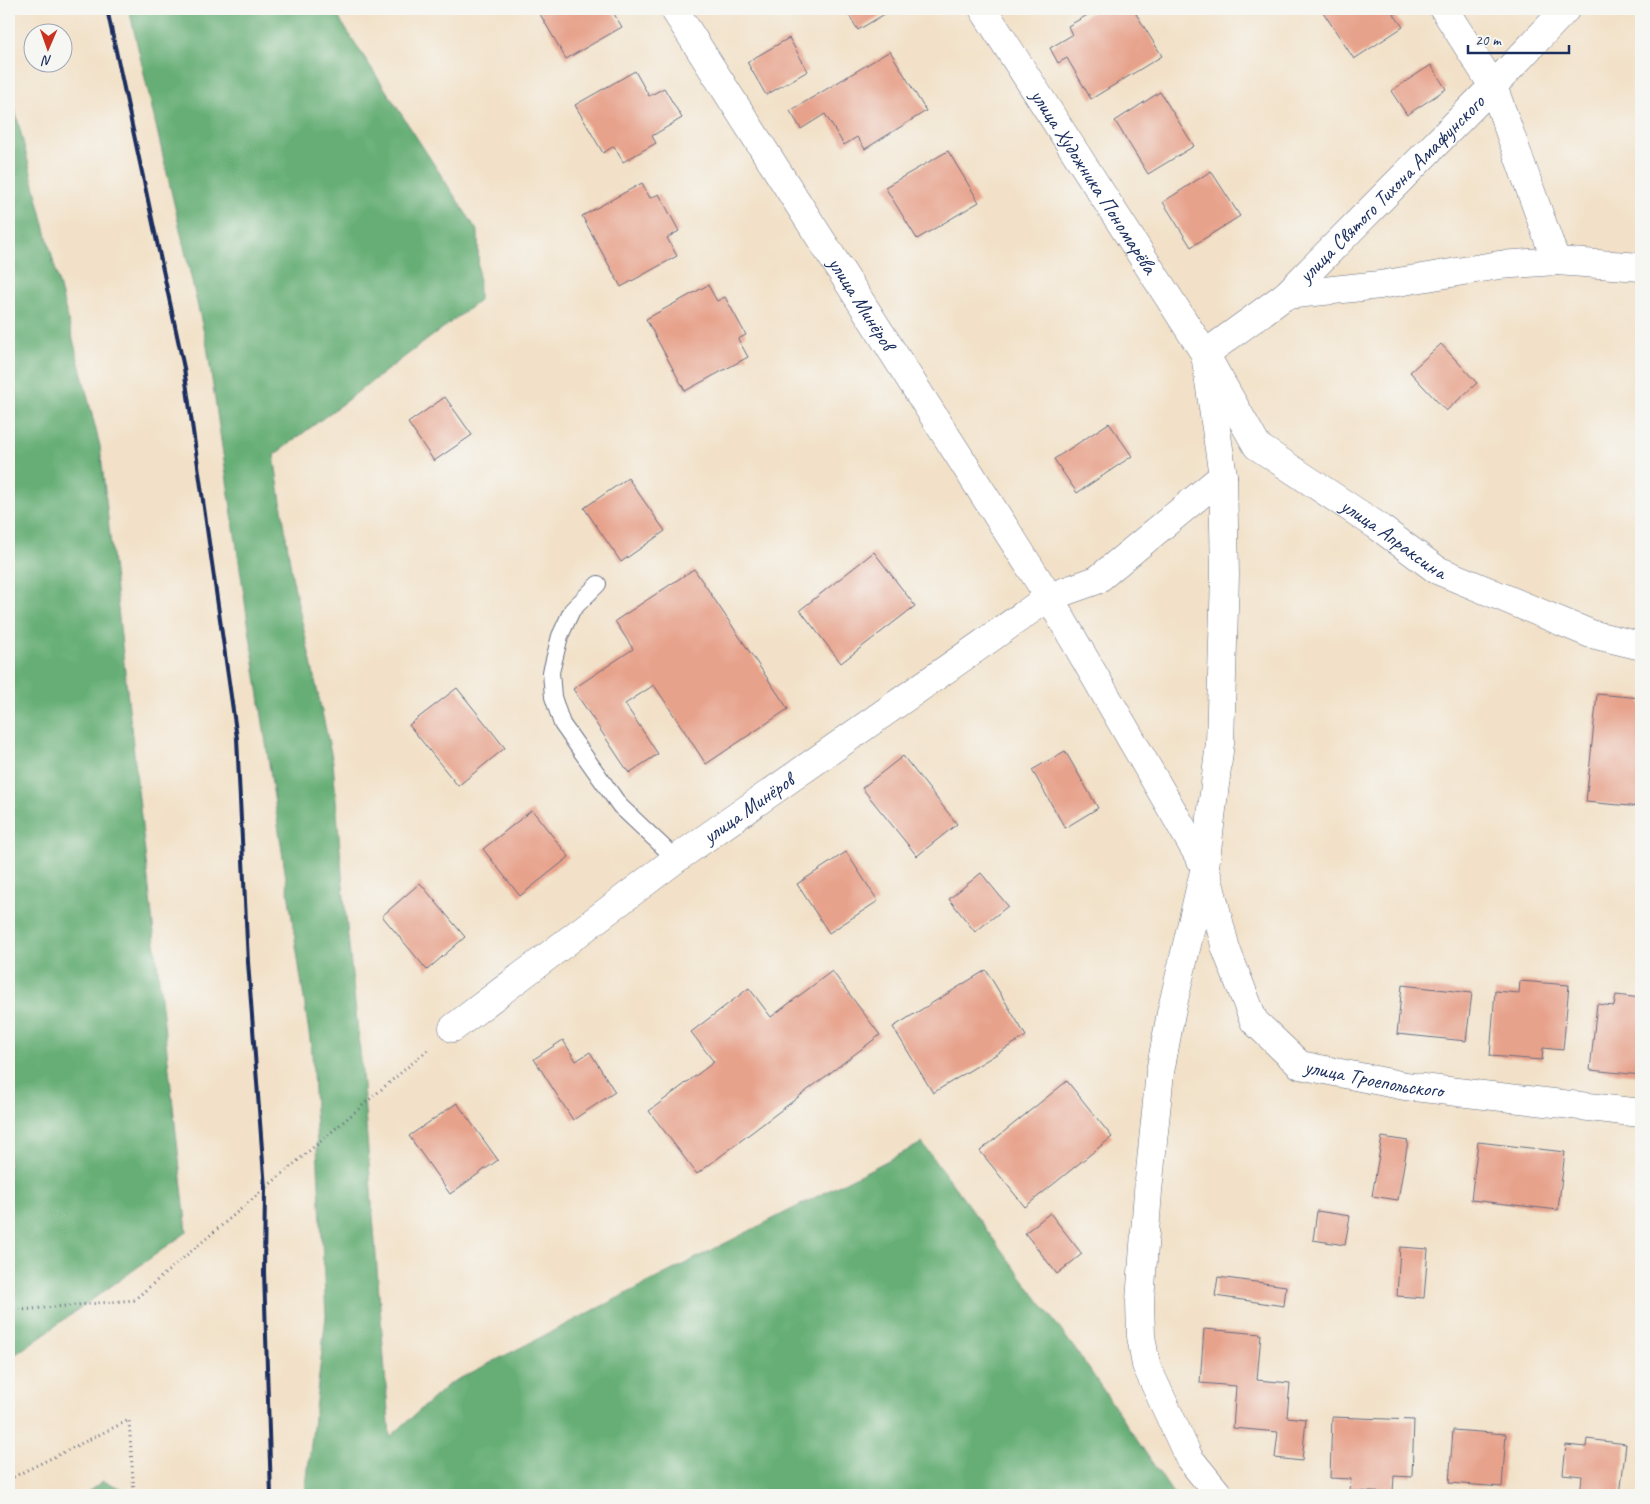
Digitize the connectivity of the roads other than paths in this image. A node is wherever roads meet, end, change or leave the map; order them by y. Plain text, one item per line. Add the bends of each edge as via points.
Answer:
1 (674, 9) edge
2 (983, 9) edge
3 (1444, 9) edge
4 (1566, 9) edge
5 (1493, 86) junction
6 (1556, 261) junction
7 (1641, 267) edge
8 (1286, 295) junction
9 (1205, 354) junction
10 (1223, 476) junction
11 (598, 584) dead end
12 (1049, 597) junction
13 (1641, 646) edge
14 (676, 859) junction
15 (1205, 868) junction
16 (453, 1028) road end
17 (1641, 1113) edge
18 (1219, 1495) edge

1 - 12 street, улица Минёров
2 - 9 street, улица Художника Пономарёва
3 - 5 street
4 - 5 street, улица Святого Тихона Амафунского
5 - 6 street
5 - 8 street, улица Святого Тихона Амафунского
6 - 7 street
6 - 8 street via 1499,265 1380,285
8 - 9 street, улица Святого Тихона Амафунского
9 - 10 street
9 - 13 street, улица Апраксина via 1257,446 1437,570 1591,634
10 - 12 street, улица Минёров via 1097,580
10 - 15 street via 1225,575 1220,743
11 - 14 lane via 572,610 560,636 552,672 553,697 562,724 620,806
12 - 14 street, улица Минёров
12 - 15 street
14 - 16 street, улица Минёров
15 - 17 street, улица Троепольского via 1226,948 1254,1021 1300,1065 1405,1086
15 - 18 street via 1160,1072 1140,1309 1146,1365 1189,1458

